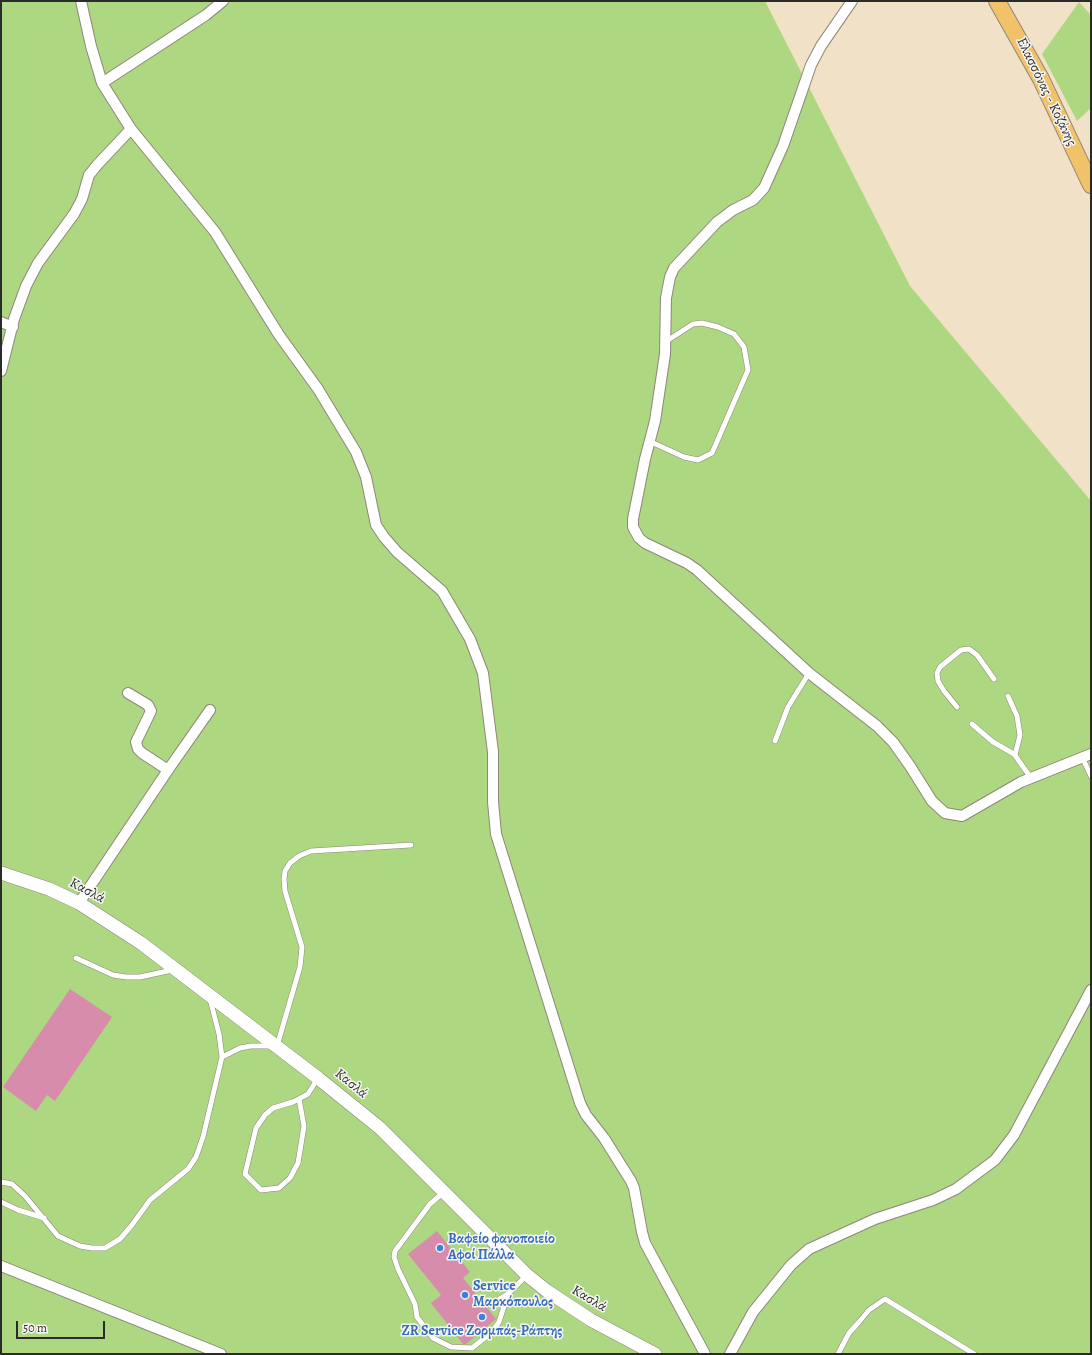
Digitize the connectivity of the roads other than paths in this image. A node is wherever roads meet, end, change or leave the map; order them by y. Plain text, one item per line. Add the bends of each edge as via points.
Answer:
1 (81, 1) edge
2 (223, 1) edge
3 (852, 1) edge
4 (997, 1) edge
5 (102, 83) junction
6 (131, 129) junction
7 (1091, 185) edge
8 (1, 322) edge
9 (13, 327) junction
10 (666, 342) junction
11 (1, 371) edge
12 (650, 441) junction
13 (809, 673) junction
14 (994, 679) dead end
15 (128, 693) dead end
16 (1008, 696) dead end
17 (957, 707) dead end
18 (210, 710) dead end
19 (972, 724) dead end
20 (775, 741) dead end
21 (1015, 755) junction
22 (1086, 756) edge
23 (168, 770) junction
24 (1091, 776) edge
25 (1031, 778) junction
26 (411, 845) dead end
27 (1, 873) edge
28 (79, 903) junction
29 (76, 958) dead end
30 (175, 969) junction
31 (1091, 990) edge
32 (208, 994) junction
33 (277, 1046) junction
34 (222, 1057) junction
35 (318, 1078) junction
36 (299, 1099) junction
37 (1, 1182) edge
38 (445, 1191) junction
39 (1, 1202) edge
40 (45, 1218) junction
41 (1, 1266) edge
42 (527, 1275) junction
43 (508, 1294) junction
44 (490, 1305) dead end
45 (221, 1354) edge
46 (655, 1354) edge
47 (705, 1354) edge
48 (730, 1354) edge
49 (838, 1354) edge
50 (974, 1354) edge

1 - 5 street via 90,46
2 - 5 street via 206,15
3 - 10 street via 811,65 783,146 764,188 753,200 717,222 674,268 667,287
4 - 7 main road, Ελασσόνας - Κοζάνης via 1041,79
5 - 6 street
6 - 9 street via 89,175 82,199 74,214 38,263 26,286
6 - 47 street via 215,232 279,335 318,389 356,452 366,477 376,525 384,538 442,591 470,639 483,673 493,752 496,834 580,1103 586,1116 604,1138 631,1181 646,1243
8 - 9 street
9 - 11 street
10 - 12 street
10 - 12 lane via 694,324 718,326 734,334 744,347 748,370 712,453 698,460 684,457
12 - 13 street via 633,519 633,527 639,538 698,570
13 - 20 lane via 788,708
13 - 25 street via 877,726 893,742 932,801 945,813 962,816
14 - 17 lane via 977,655 969,649 961,650 940,667 937,673 938,681
15 - 23 street via 148,705 151,712 136,742 138,749
16 - 21 lane via 1017,716 1020,736
18 - 23 street
19 - 21 lane via 982,734
21 - 25 lane
22 - 24 lane
22 - 25 street
23 - 28 street
26 - 33 lane via 311,851 290,863 285,871 285,891 302,947 300,967
27 - 28 street, Κασλά
28 - 30 street, Κασλά via 116,925
29 - 30 lane via 113,975 126,977 140,977
30 - 32 street, Κασλά
31 - 48 street via 1014,1135 995,1160 956,1189 933,1200 875,1219 809,1249 791,1265 753,1312
32 - 33 street, Κασλά
32 - 34 lane via 219,1034
33 - 34 lane via 240,1048
33 - 35 street, Κασλά
34 - 40 lane via 196,1156 188,1169 150,1200 120,1239 105,1248 80,1246 58,1236
35 - 36 lane via 308,1094
35 - 38 street, Κασλά via 380,1128
36 - 36 lane via 273,1108 256,1128 245,1174 261,1190 279,1188 290,1178 298,1163 304,1126
37 - 40 lane via 12,1184
38 - 42 street, Κασλά
38 - 43 lane via 430,1204 395,1251 394,1257 415,1304 417,1317 433,1338 451,1347 472,1348 491,1333 499,1322
39 - 40 lane
41 - 45 street
42 - 43 lane
42 - 46 street, Κασλά via 567,1305
43 - 44 lane
49 - 50 lane via 869,1310 886,1299

